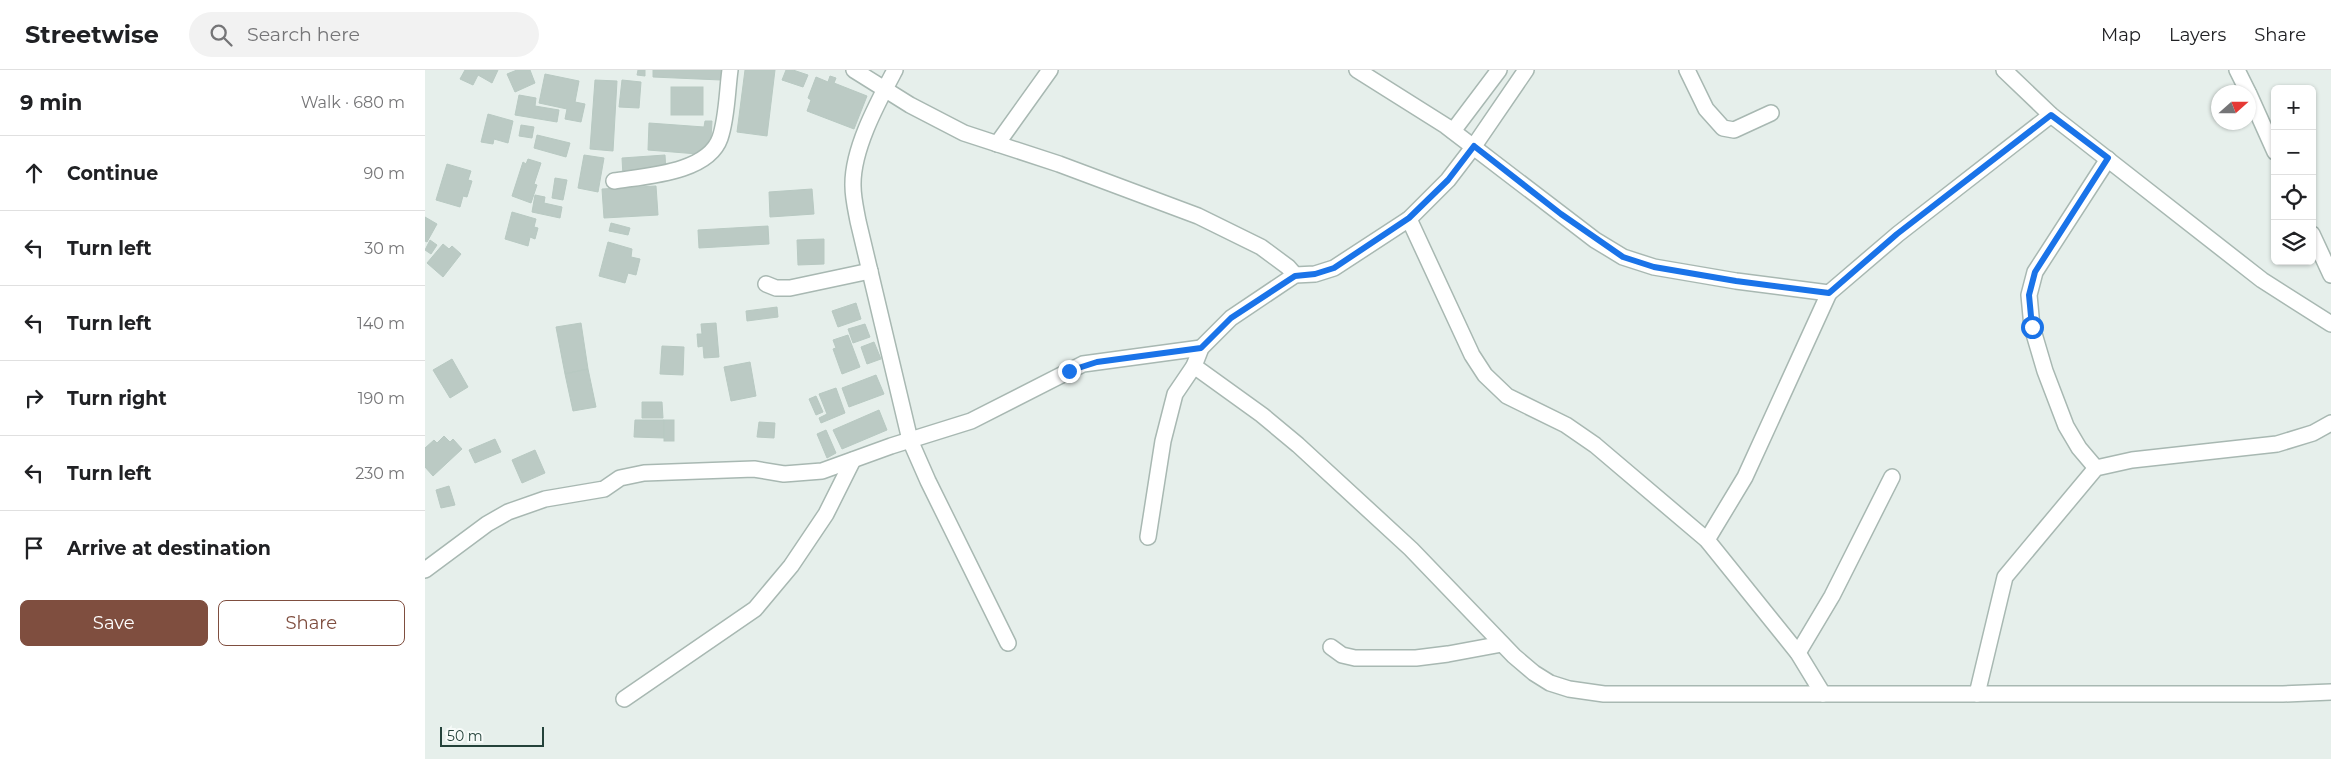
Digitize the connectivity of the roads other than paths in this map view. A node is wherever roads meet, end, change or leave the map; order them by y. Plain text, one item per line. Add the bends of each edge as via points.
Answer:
1 (730, 70) edge
2 (854, 70) edge
3 (895, 70) edge
4 (1050, 70) edge
5 (1357, 70) edge
6 (1499, 70) edge
7 (1526, 70) edge
8 (1687, 70) edge
9 (2004, 70) edge
10 (2237, 70) edge
11 (2244, 85) edge
12 (885, 89) junction
13 (2256, 110) edge
14 (1771, 113) dead end
15 (2051, 115) junction
16 (1453, 131) junction
17 (2271, 143) edge
18 (997, 144) junction
19 (1474, 146) junction
20 (2108, 158) junction
21 (614, 181) dead end
22 (1409, 218) junction
23 (2316, 242) edge
24 (870, 271) junction
25 (2331, 274) edge
26 (1295, 276) junction
27 (766, 284) dead end
28 (1829, 293) junction
29 (2331, 324) edge
30 (1201, 348) junction
31 (1194, 366) junction
32 (2331, 423) edge
33 (910, 440) junction
34 (853, 460) junction
35 (2096, 468) junction
36 (1892, 477) dead end
37 (1148, 537) dead end
38 (1707, 540) junction
39 (425, 570) edge
40 (1008, 643) dead end
41 (1502, 644) junction
42 (1331, 648) dead end
43 (1798, 653) junction
44 (2331, 692) edge
45 (1823, 694) junction
46 (1977, 694) junction
47 (624, 699) dead end

1 - 21 street via 720,138 714,150 697,162 665,173
2 - 12 street
3 - 12 street
4 - 18 street
5 - 16 street
6 - 16 street
7 - 19 street
8 - 14 street via 1706,109 1723,128 1734,130
9 - 15 street
10 - 11 street
12 - 18 street via 964,133
12 - 24 street via 862,142 855,164 853,187
13 - 17 street
15 - 20 street
15 - 28 street via 1897,234
16 - 19 street
18 - 26 street via 1198,216 1261,247
19 - 22 street via 1448,180
19 - 28 street via 1561,214 1623,257 1663,269
20 - 29 street via 2262,280
20 - 35 street via 2035,272 2029,295 2032,327 2066,426
22 - 26 street via 1334,268
22 - 38 street via 1472,356 1485,375 1507,396 1566,425 1595,445
23 - 25 street
24 - 27 street via 790,288
24 - 33 street
26 - 30 street via 1231,318
28 - 38 street via 1745,477
30 - 31 street
30 - 33 street via 1083,364 971,421
31 - 37 street via 1175,394 1163,442
31 - 41 street via 1299,445 1411,548
32 - 35 street via 2313,433 2277,444 2139,459
33 - 34 street
33 - 40 street via 927,481
34 - 39 street via 808,473 784,474 754,469 644,472 627,476 604,489 545,500 508,512
34 - 47 street via 826,514 791,566 755,609
35 - 46 street via 2005,578
36 - 43 street via 1833,596
38 - 43 street
41 - 42 street via 1415,658 1355,658
41 - 45 street via 1534,673 1569,690 1604,694
43 - 45 street
44 - 46 street
45 - 46 street

